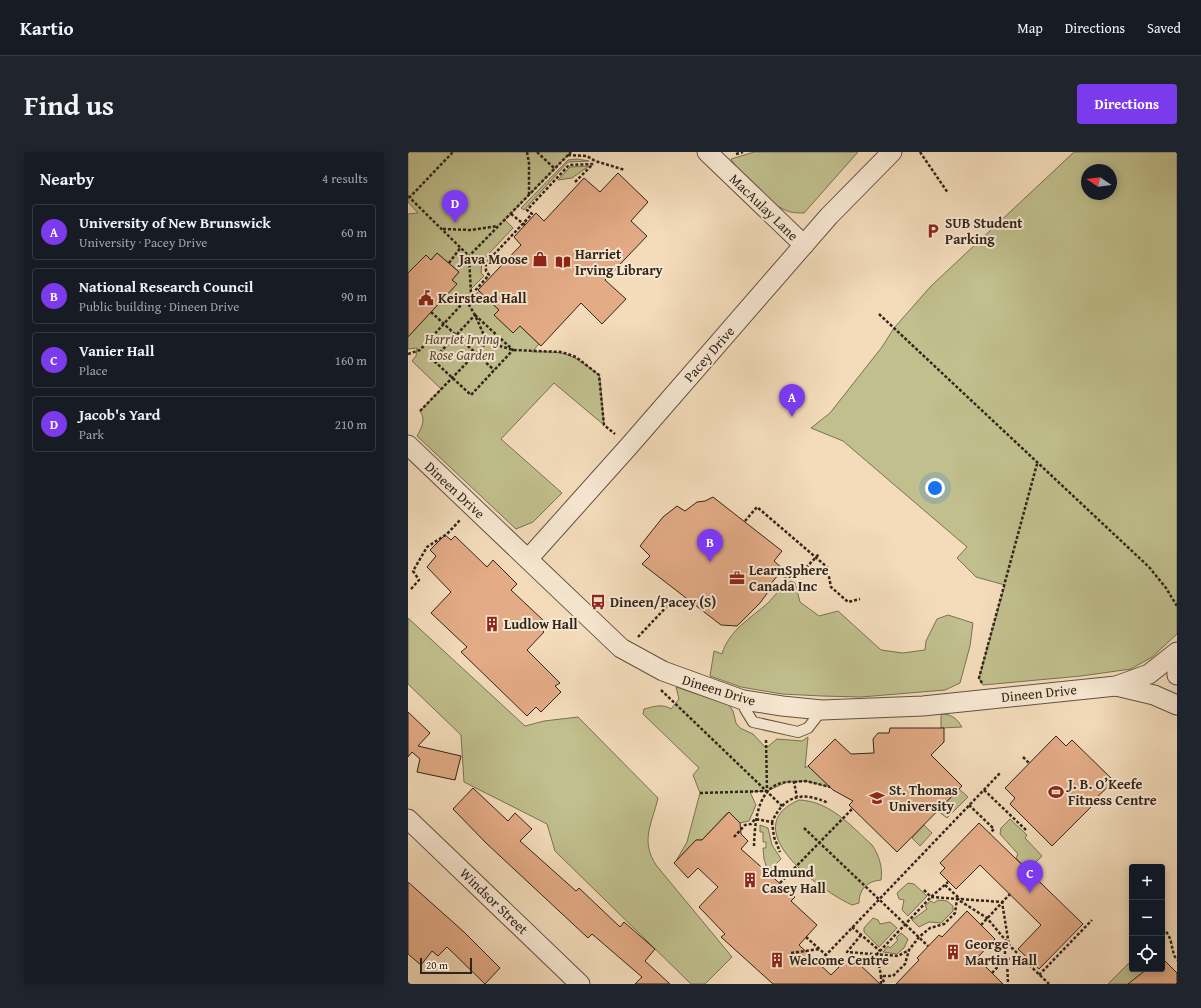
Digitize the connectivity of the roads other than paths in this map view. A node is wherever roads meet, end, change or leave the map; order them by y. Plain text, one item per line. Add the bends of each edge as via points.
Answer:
1 (707, 152) edge
2 (892, 152) edge
3 (804, 245) junction
4 (408, 446) edge
5 (528, 559) junction
6 (1177, 652) edge
7 (1177, 670) edge
8 (1177, 675) edge
9 (1116, 686) junction
10 (743, 700) junction
11 (1177, 705) edge
12 (822, 710) junction
13 (408, 819) edge
14 (580, 984) edge

1 - 3 street, MacAulay Lane
2 - 3 street, Pacey Drive via 862,180
3 - 5 street, Pacey Drive
4 - 5 street, Dineen Drive
5 - 10 street, Dineen Drive via 621,648 663,671
6 - 9 street via 1149,674
7 - 8 street
9 - 11 street via 1154,695
9 - 12 street, Dineen Drive via 923,706
10 - 12 street, Dineen Drive
10 - 12 lane via 753,722 798,732 808,728
13 - 14 street, Windsor Street

